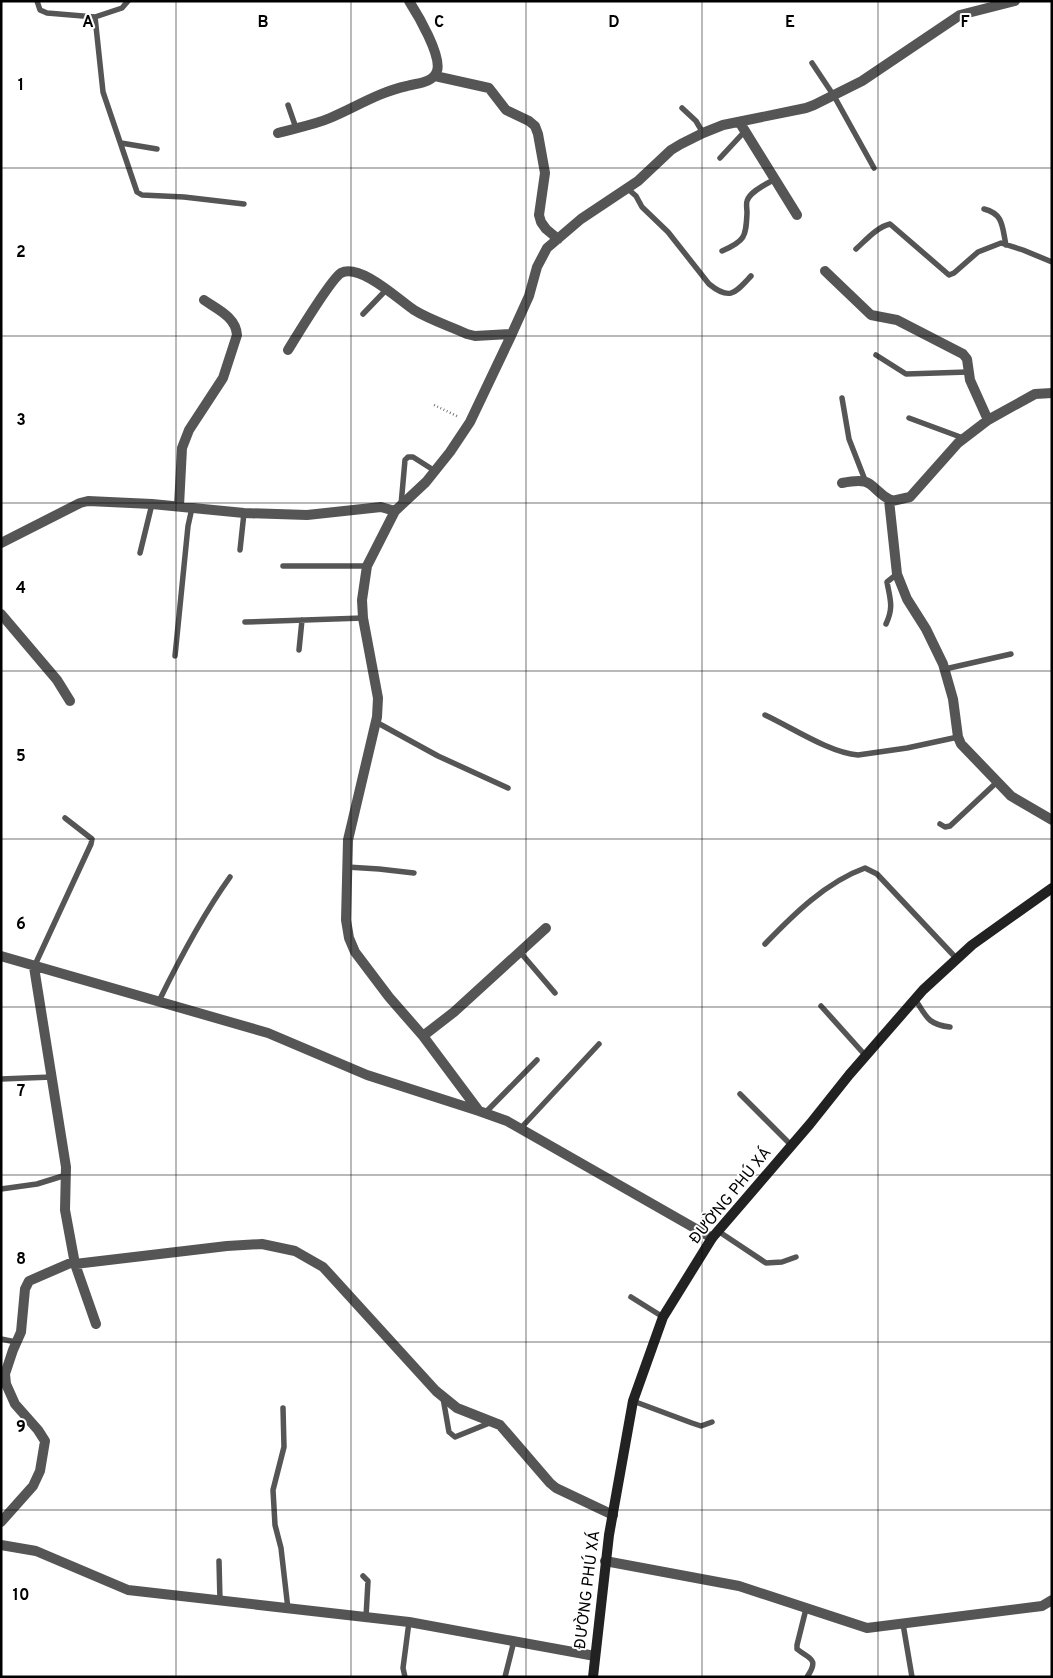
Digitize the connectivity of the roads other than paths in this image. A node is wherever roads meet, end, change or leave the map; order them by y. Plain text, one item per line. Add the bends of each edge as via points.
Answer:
1 (37, 1) edge
2 (128, 1) edge
3 (409, 1) edge
4 (1015, 1) edge
5 (95, 17) junction
6 (812, 63) dead end
7 (435, 76) junction
8 (834, 96) junction
9 (288, 105) dead end
10 (682, 108) dead end
11 (742, 127) junction
12 (296, 128) junction
13 (278, 133) dead end
14 (703, 133) junction
15 (121, 143) junction
16 (157, 149) dead end
17 (720, 158) dead end
18 (874, 168) dead end
19 (775, 179) junction
20 (628, 189) junction
21 (244, 204) dead end
22 (984, 209) dead end
23 (797, 215) dead end
24 (558, 239) junction
25 (1006, 245) junction
26 (856, 248) dead end
27 (722, 251) dead end
28 (1052, 262) edge
29 (825, 272) dead end
30 (751, 276) dead end
31 (387, 289) junction
32 (204, 300) dead end
33 (363, 314) dead end
34 (512, 334) junction
35 (288, 350) dead end
36 (876, 355) dead end
37 (968, 372) junction
38 (1052, 393) edge
39 (842, 398) dead end
40 (909, 418) dead end
41 (988, 420) junction
42 (963, 438) junction
43 (435, 471) junction
44 (865, 480) junction
45 (842, 483) dead end
46 (889, 500) junction
47 (152, 504) junction
48 (178, 506) junction
49 (192, 508) junction
50 (398, 508) junction
51 (244, 513) junction
52 (1, 543) edge
53 (240, 550) dead end
54 (140, 553) dead end
55 (283, 566) dead end
56 (367, 566) junction
57 (897, 574) junction
58 (1, 614) edge
59 (364, 618) junction
60 (302, 620) junction
61 (245, 622) dead end
62 (886, 624) dead end
63 (299, 650) dead end
64 (1011, 654) dead end
65 (175, 656) dead end
66 (944, 669) junction
67 (70, 702) dead end
68 (765, 714) dead end
69 (376, 722) junction
70 (958, 737) junction
71 (997, 782) junction
72 (508, 788) dead end
73 (65, 818) dead end
74 (1052, 820) edge
75 (940, 824) dead end
76 (347, 867) junction
77 (414, 873) dead end
78 (230, 877) dead end
79 (1052, 888) edge
80 (546, 928) dead end
81 (765, 944) dead end
82 (520, 952) junction
83 (1, 956) edge
84 (957, 959) junction
85 (34, 967) junction
86 (555, 993) dead end
87 (915, 999) junction
88 (159, 1001) junction
89 (821, 1006) dead end
90 (950, 1027) dead end
91 (423, 1036) junction
92 (599, 1044) dead end
93 (865, 1056) junction
94 (537, 1060) dead end
95 (52, 1077) junction
96 (1, 1079) edge
97 (740, 1094) dead end
98 (482, 1112) junction
99 (520, 1129) junction
100 (791, 1145) junction
101 (66, 1175) junction
102 (1, 1189) edge
103 (715, 1235) junction
104 (796, 1257) dead end
105 (75, 1263) junction
106 (631, 1297) dead end
107 (664, 1317) junction
108 (96, 1324) dead end
109 (1, 1339) edge
110 (16, 1342) junction
111 (443, 1396) junction
112 (633, 1401) junction
113 (283, 1408) dead end
114 (492, 1422) junction
115 (712, 1422) dead end
116 (613, 1515) junction
117 (1, 1522) edge
118 (1, 1544) edge
119 (219, 1561) dead end
120 (605, 1561) junction
121 (363, 1576) dead end
122 (1052, 1600) edge
123 (220, 1601) junction
124 (288, 1609) junction
125 (806, 1609) junction
126 (366, 1618) junction
127 (409, 1622) junction
128 (903, 1624) junction
129 (514, 1641) junction
130 (595, 1656) junction
131 (405, 1677) edge
132 (505, 1677) edge
133 (593, 1677) edge
134 (807, 1677) edge
135 (912, 1677) edge

1 - 5 lane via 40,10 46,14
2 - 5 lane via 122,8
3 - 7 street via 434,51 438,69
4 - 8 street via 960,15 862,81
5 - 15 lane via 103,92
6 - 8 lane
7 - 12 street via 426,82 394,88 331,118
7 - 24 street via 489,88 506,110 534,126 545,173 539,215 546,229
8 - 11 street
8 - 18 lane
9 - 12 lane
10 - 14 lane
11 - 14 street via 723,126
11 - 17 lane
11 - 19 street
12 - 13 street
14 - 20 street via 671,150
15 - 16 lane
15 - 21 lane via 138,192 142,195
19 - 23 street
19 - 27 lane via 752,194 747,201 746,232 741,241
20 - 24 street via 581,219
20 - 30 lane via 716,290 734,293
22 - 25 lane via 995,212 1000,219
24 - 34 street via 547,248 536,267 529,296
25 - 26 lane via 1001,243 978,252 949,275 890,224 884,225
25 - 28 lane
29 - 37 street via 871,315 897,320 963,354 967,359
31 - 33 lane
31 - 34 street via 414,310 467,334
31 - 35 street via 360,274 340,274
32 - 48 street via 232,320 237,335 223,378 189,430 182,448
34 - 43 street via 470,422
36 - 37 lane via 906,374
37 - 41 street
38 - 41 street via 1035,394
39 - 44 lane via 849,439
40 - 42 lane
41 - 42 street
42 - 46 street via 910,498
43 - 50 street
43 - 50 lane via 413,457 405,460
44 - 45 street
44 - 46 street
46 - 57 street
47 - 48 street
47 - 52 street via 80,503
47 - 54 lane
48 - 49 street
49 - 51 street
49 - 65 lane
50 - 51 street via 307,515
50 - 56 street
51 - 53 lane
55 - 56 lane
56 - 59 street via 362,600
57 - 62 lane via 887,582 892,605
57 - 66 street
58 - 67 street via 57,680
59 - 60 lane
59 - 69 street via 378,698
60 - 61 lane
60 - 63 lane
64 - 66 lane
66 - 70 street via 953,699
68 - 70 lane via 830,747 858,756
69 - 72 lane via 438,756
69 - 76 street via 348,840
70 - 71 street via 960,744
71 - 74 street via 1019,802
71 - 75 lane via 950,826
73 - 85 lane via 88,835 92,839 91,844
76 - 77 lane
76 - 91 street via 346,920 355,952
78 - 88 lane via 182,955
79 - 84 street, ĐƯỜNG PHÚ XÁ
80 - 82 street
81 - 84 lane via 816,897 865,868 877,874
82 - 86 lane
82 - 91 street
83 - 85 street
84 - 87 street, ĐƯỜNG PHÚ XÁ
85 - 88 street
85 - 95 street
87 - 90 lane via 929,1021
87 - 93 street, ĐƯỜNG PHÚ XÁ
88 - 98 street via 268,1033 367,1075
89 - 93 lane
91 - 98 street
92 - 99 lane
93 - 100 street, ĐƯỜNG PHÚ XÁ
94 - 98 lane
95 - 96 lane
95 - 101 street
97 - 100 lane
98 - 99 street
99 - 103 street
100 - 103 street, ĐƯỜNG PHÚ XÁ
101 - 102 lane via 37,1184
101 - 105 street via 65,1210
103 - 104 lane via 766,1263
103 - 107 street, ĐƯỜNG PHÚ XÁ
105 - 108 street
105 - 110 street via 29,1281 25,1289 23,1325
105 - 111 street via 262,1244 294,1251 323,1267
106 - 107 lane
107 - 112 street, ĐƯỜNG PHÚ XÁ
109 - 110 lane
110 - 117 street via 5,1374 6,1384 15,1404 45,1442 40,1471 33,1486
111 - 114 street via 457,1408
111 - 114 lane via 449,1432 455,1437
112 - 115 lane via 692,1424 701,1426
112 - 116 street, ĐƯỜNG PHÚ XÁ
113 - 124 lane via 284,1447 273,1490
114 - 116 street via 505,1430 556,1488
116 - 120 street, ĐƯỜNG PHÚ XÁ
118 - 123 street via 36,1551 128,1590
119 - 123 lane
120 - 125 street via 731,1584
120 - 130 street, ĐƯỜNG PHÚ XÁ
121 - 126 lane via 368,1581
122 - 128 street via 1042,1606
123 - 124 street
124 - 126 street
125 - 128 street via 867,1628
125 - 134 lane via 797,1649 812,1660 812,1669
126 - 127 street
127 - 129 street
127 - 131 lane via 403,1668
128 - 135 lane
129 - 130 street
129 - 132 lane
130 - 133 street, ĐƯỜNG PHÚ XÁ

